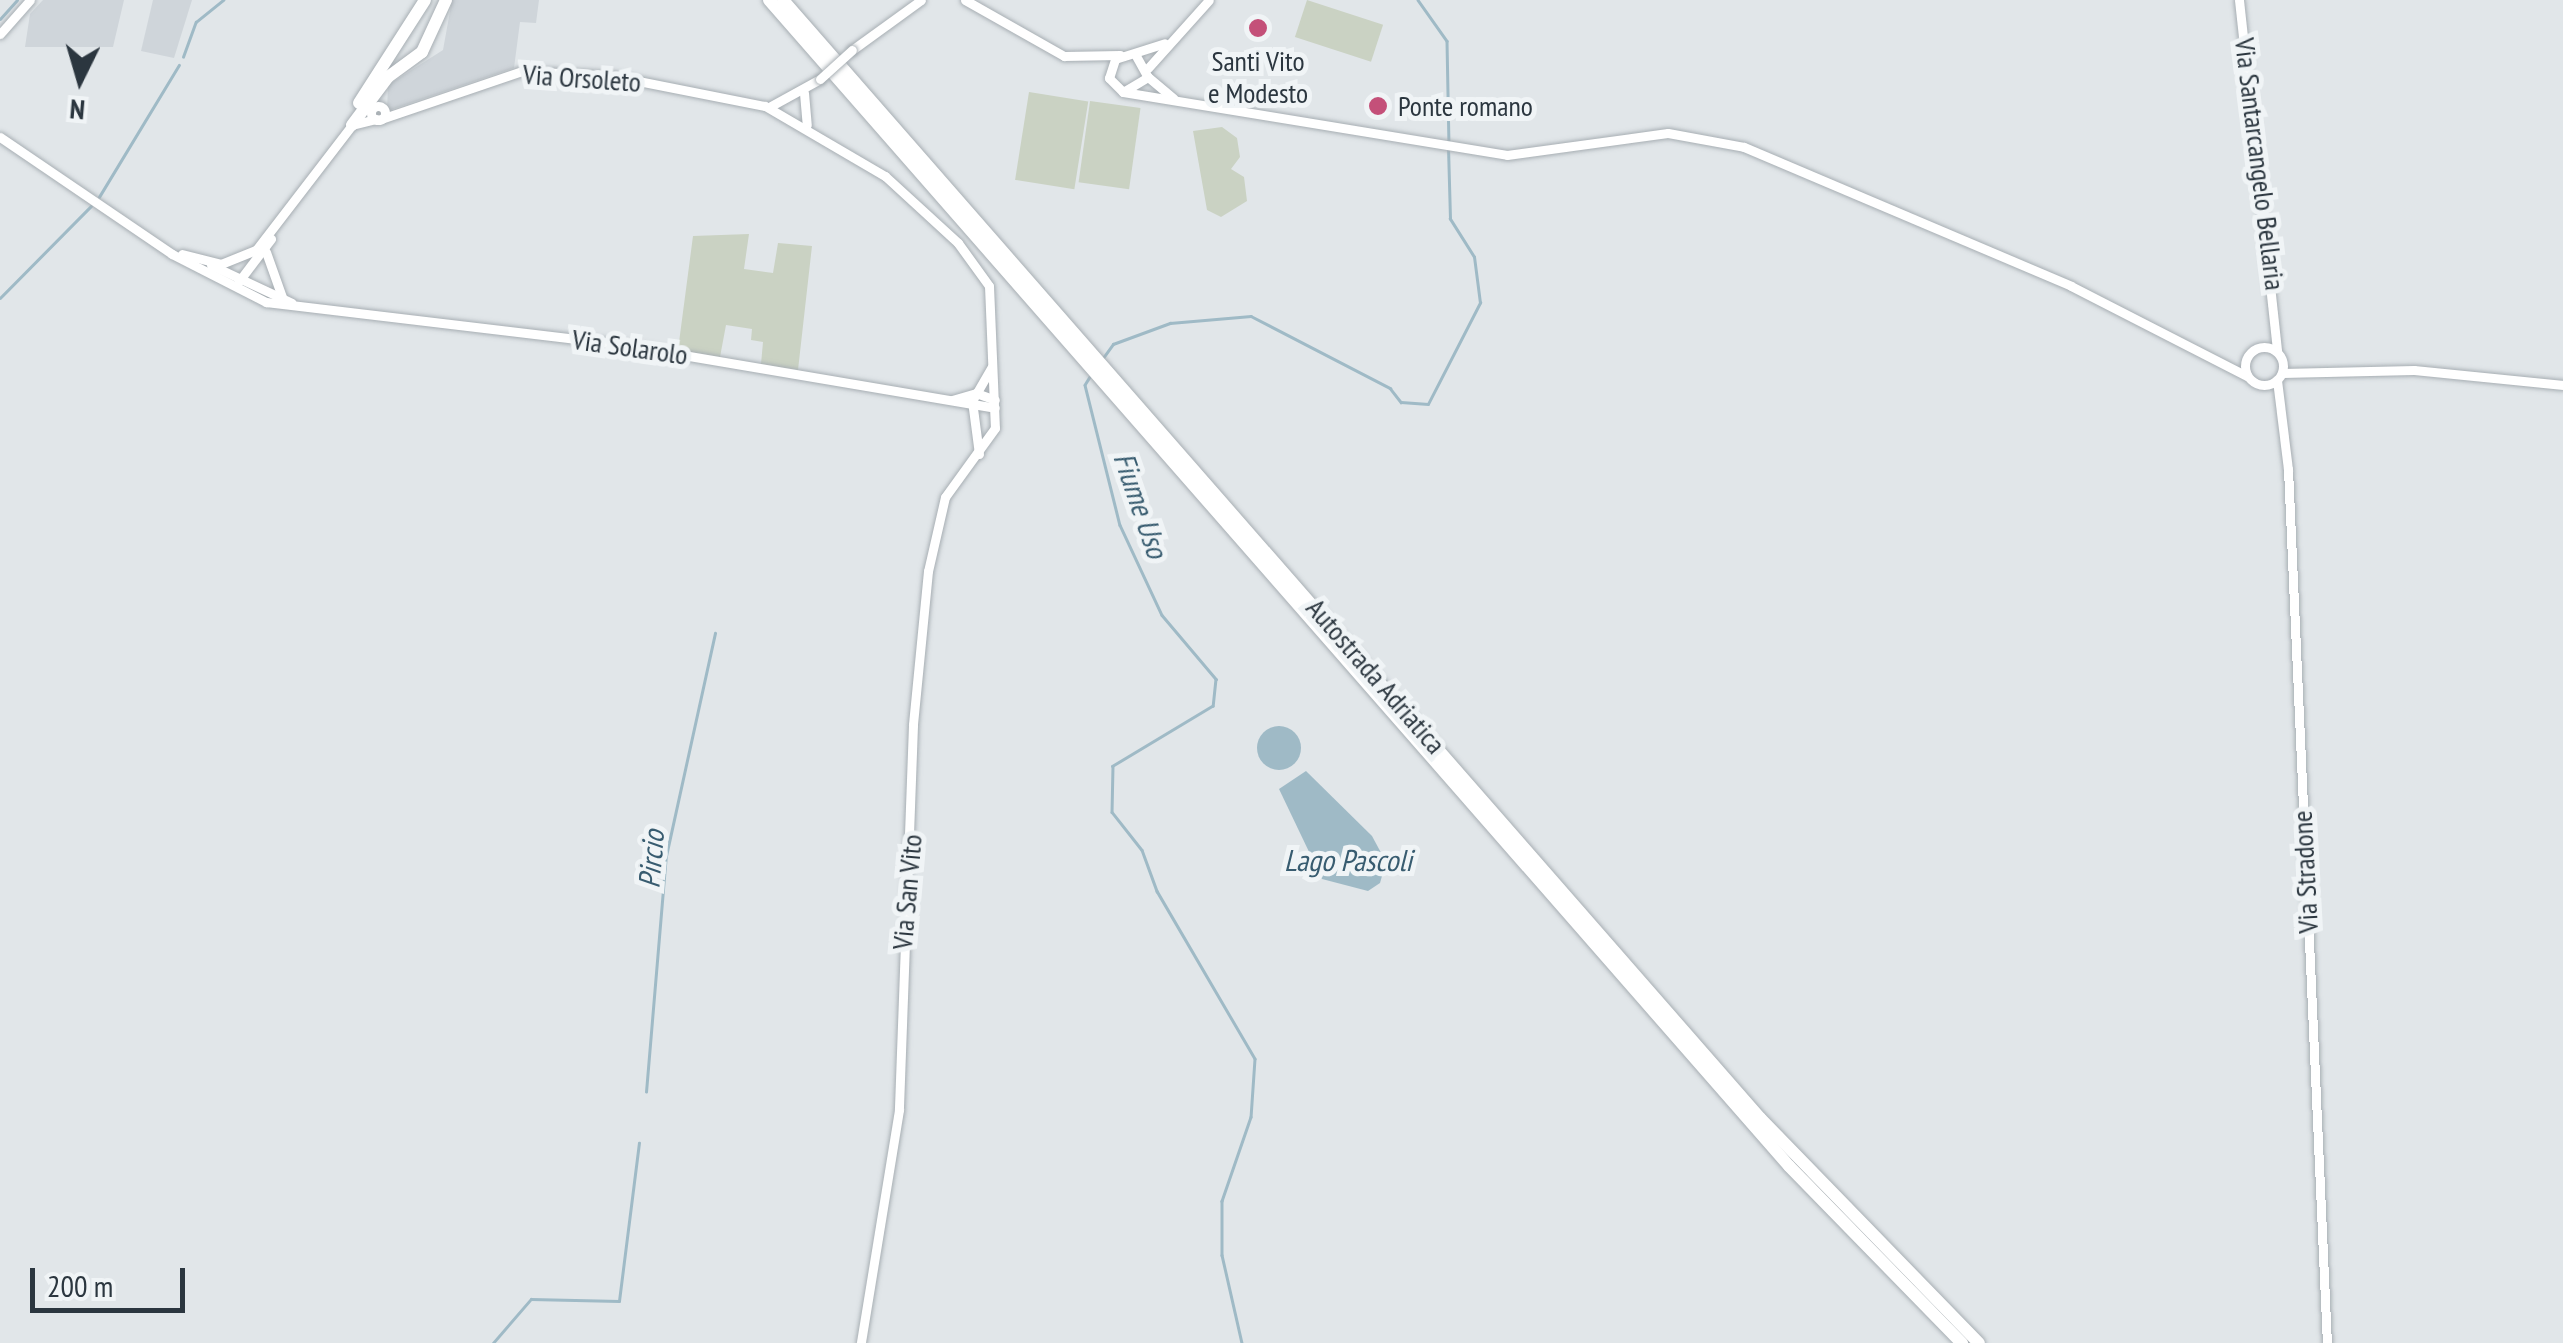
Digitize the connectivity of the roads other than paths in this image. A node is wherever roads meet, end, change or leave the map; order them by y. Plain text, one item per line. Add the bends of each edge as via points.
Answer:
1 (30, 0) edge
2 (425, 0) edge
3 (446, 0) edge
4 (769, 0) edge
5 (783, 0) edge
6 (792, 0) edge
7 (921, 0) edge
8 (965, 0) edge
9 (1209, 0) edge
10 (2239, 0) edge
11 (804, 20) junction
12 (0, 34) edge
13 (1165, 43) junction
14 (1134, 54) junction
15 (1120, 55) junction
16 (1085, 57) junction
17 (1109, 70) junction
18 (1148, 73) junction
19 (379, 87) junction
20 (1123, 92) junction
21 (804, 93) junction
22 (1180, 102) junction
23 (765, 106) junction
24 (381, 114) junction
25 (350, 123) junction
26 (808, 126) junction
27 (0, 136) edge
28 (157, 242) junction
29 (261, 250) junction
30 (206, 263) junction
31 (243, 280) junction
32 (228, 282) junction
33 (1035, 292) junction
34 (248, 293) junction
35 (283, 299) junction
36 (309, 309) junction
37 (2277, 328) junction
38 (2258, 347) junction
39 (2279, 354) junction
40 (2246, 357) junction
41 (2223, 361) junction
42 (993, 364) junction
43 (2301, 367) junction
44 (2248, 376) junction
45 (2279, 376) junction
46 (2260, 384) junction
47 (2563, 385) edge
48 (976, 393) junction
49 (949, 400) junction
50 (2276, 402) junction
51 (995, 404) junction
52 (1133, 406) junction
53 (973, 408) junction
54 (979, 454) junction
55 (861, 1343) edge
56 (1962, 1343) edge
57 (1979, 1343) edge
58 (2327, 1343) edge

1 - 12 street
2 - 25 highway
3 - 19 highway via 422,52
4 - 33 highway, Autostrada Adriatica
5 - 11 highway, Autostrada Adriatica
6 - 11 highway
7 - 21 street, bridge
8 - 16 street via 1004,16 1052,51
9 - 13 street
10 - 37 street, Via Santarcangelo Bellaria
11 - 33 highway, Autostrada Adriatica
13 - 14 street
13 - 18 street
14 - 15 street
14 - 18 street
15 - 16 street
15 - 17 street
16 - 17 street
17 - 20 street
18 - 20 street
18 - 22 street via 1157,92
19 - 24 highway
19 - 25 highway
20 - 22 street
21 - 23 street, Via Orsoleto
21 - 26 street
22 - 41 street via 1517,155 1668,133 1744,147 2071,286
23 - 24 street, Via Orsoleto via 613,76 522,71 404,113
23 - 26 street, Via Orsoleto
24 - 25 street, Via Orsoleto
25 - 29 street
26 - 42 street, Via San Vito via 894,183 979,268 994,308
27 - 28 street
28 - 30 street
28 - 32 street
29 - 30 street
29 - 31 street
29 - 35 street
30 - 31 street, Via Solarolo
31 - 32 street
31 - 34 street
31 - 35 street, Via Solarolo
32 - 34 street, Via Solarolo
33 - 52 highway, Autostrada Adriatica
34 - 36 street, Via Solarolo
35 - 36 street, Via Solarolo
36 - 49 street, Via Solarolo via 624,345
37 - 38 street, Via Santarcangelo Bellaria
37 - 39 street, Via Santarcangelo Bellaria
38 - 39 street
38 - 40 street
39 - 43 street
39 - 45 street
40 - 41 street
40 - 44 street
41 - 44 street
42 - 48 street, Via San Vito
42 - 51 street, Via San Vito
43 - 45 street
43 - 47 street
44 - 46 street
45 - 46 street
45 - 50 street, Via Stradone
46 - 50 street
48 - 49 street, Via Solarolo
48 - 51 street
48 - 53 street, Via San Vito
49 - 53 street, Via Solarolo
50 - 58 street, Via Stradone via 2288,469
51 - 53 street, Via Solarolo
51 - 54 street, Via San Vito via 993,436
52 - 56 highway, Autostrada Adriatica via 1789,1166
52 - 57 highway, Autostrada Adriatica via 1760,1118
53 - 54 street, Via San Vito
54 - 55 street, Via San Vito via 935,521 913,725 899,1110

